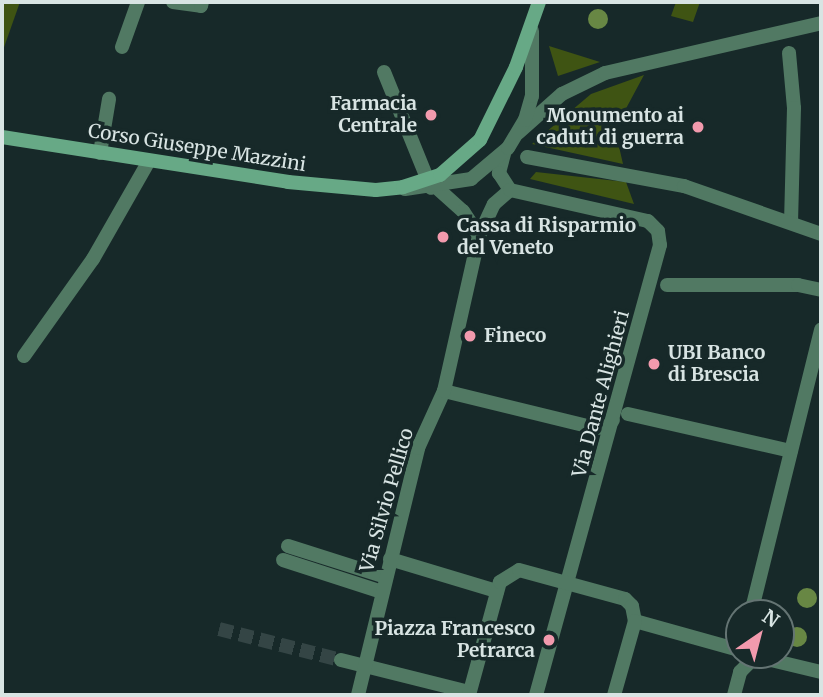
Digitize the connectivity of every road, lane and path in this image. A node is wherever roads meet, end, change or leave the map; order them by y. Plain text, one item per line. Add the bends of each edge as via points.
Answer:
1 (138, 2) edge
2 (173, 2) edge
3 (202, 2) edge
4 (540, 2) edge
5 (821, 23) edge
6 (532, 26) junction
7 (122, 47) dead end
8 (789, 53) dead end
9 (384, 72) dead end
10 (109, 99) dead end
11 (2, 137) edge
12 (512, 142) junction
13 (100, 153) junction
14 (527, 157) dead end
15 (149, 161) junction
16 (432, 185) junction
17 (510, 190) junction
18 (791, 222) junction
19 (821, 234) edge
20 (479, 236) junction
21 (667, 285) dead end
22 (821, 290) edge
23 (821, 330) edge
24 (24, 356) dead end
25 (817, 366) edge
26 (444, 391) junction
27 (621, 416) junction
28 (791, 451) junction
29 (288, 546) dead end
30 (390, 559) junction
31 (283, 560) dead end
32 (386, 577) junction
33 (568, 583) junction
34 (497, 591) junction
35 (382, 592) junction
36 (754, 599) edge
37 (635, 621) junction
38 (725, 646) edge
39 (341, 660) tunnel mouth
40 (795, 666) edge
41 (364, 668) junction
42 (742, 669) edge
43 (821, 672) edge
44 (469, 694) edge
45 (358, 695) edge
46 (536, 695) edge
47 (614, 695) edge
48 (733, 695) edge

1 - 7 street
2 - 3 street via 201,6
4 - 6 main road, Corso Giuseppe Mazzini
5 - 12 street via 605,73 562,94
6 - 12 street via 533,90
6 - 16 main road, Corso Giuseppe Mazzini via 490,125 464,158
8 - 18 street
9 - 16 street
10 - 13 street
11 - 13 main road, Corso Giuseppe Mazzini
12 - 16 street via 478,176
12 - 17 street via 499,173
13 - 15 main road, Corso Giuseppe Mazzini
14 - 18 street via 684,186
15 - 16 main road, Corso Giuseppe Mazzini via 288,182 387,190
15 - 24 street via 93,259
16 - 20 street via 463,211
17 - 20 street via 494,204
17 - 27 street, Via Dante Alighieri via 645,221 658,231 660,249
18 - 19 street
20 - 26 street, Via Silvio Pellico
21 - 22 street via 798,285
23 - 25 street
25 - 28 street
26 - 27 street via 596,428 607,428
26 - 30 street, Via Silvio Pellico via 418,448
27 - 28 street
27 - 33 street, Via Dante Alighieri
28 - 36 street
29 - 32 street
30 - 32 street, Via Silvio Pellico
30 - 34 street
31 - 35 street
32 - 35 street, Via Silvio Pellico
33 - 34 street via 519,569 504,575
33 - 37 street via 625,599 636,613
33 - 46 street
34 - 44 street
35 - 41 street, Via Silvio Pellico
37 - 38 street
37 - 47 street
39 - 41 street
40 - 43 street
41 - 44 street
41 - 45 street, Via Silvio Pellico
42 - 48 street

